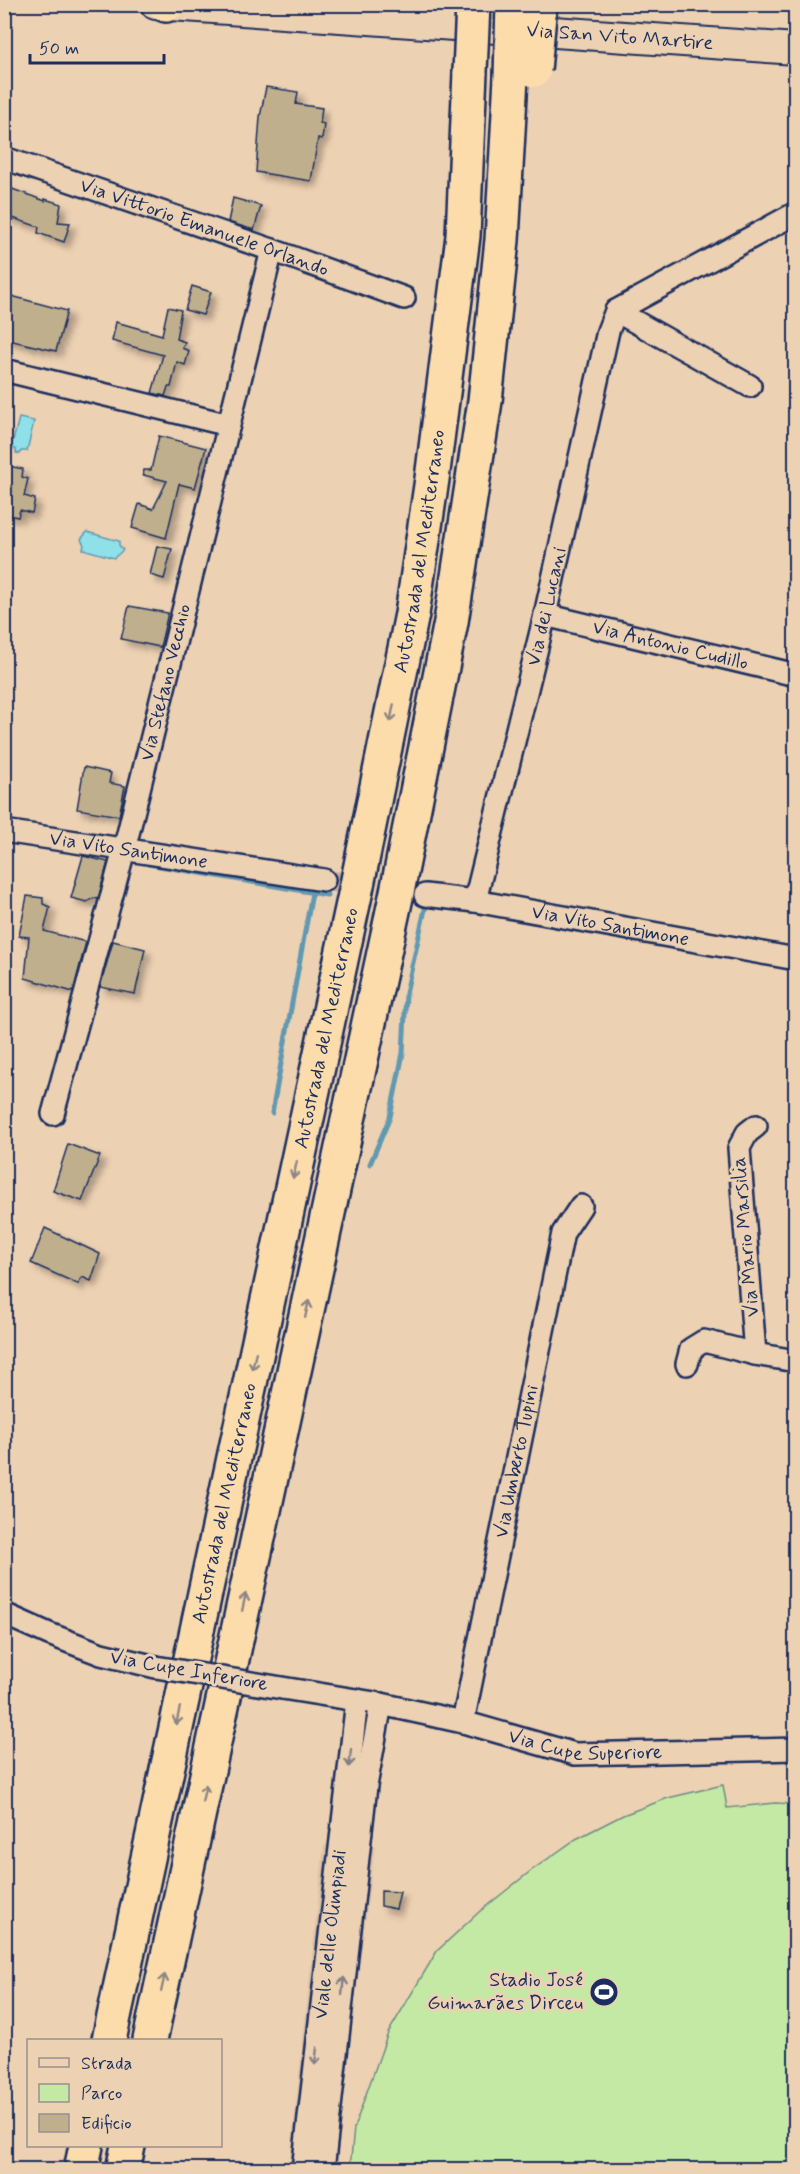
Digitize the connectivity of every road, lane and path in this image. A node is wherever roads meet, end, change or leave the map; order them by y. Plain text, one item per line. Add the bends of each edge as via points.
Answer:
1 (156, 4) edge
2 (457, 4) edge
3 (473, 4) edge
4 (513, 4) edge
5 (540, 4) edge
6 (165, 5) edge
7 (795, 49) edge
8 (462, 65) junction
9 (522, 73) junction
10 (4, 158) edge
11 (795, 213) edge
12 (272, 250) junction
13 (404, 298) dead end
14 (616, 311) junction
15 (4, 370) edge
16 (750, 386) dead end
17 (229, 425) junction
18 (545, 615) junction
19 (795, 675) edge
20 (4, 831) edge
21 (124, 850) junction
22 (324, 880) tunnel mouth
23 (424, 895) tunnel mouth
24 (475, 901) junction
25 (795, 959) edge
26 (53, 1114) dead end
27 (756, 1126) dead end
28 (581, 1206) dead end
29 (755, 1354) junction
30 (795, 1361) edge
31 (687, 1364) dead end
32 (4, 1614) edge
33 (357, 1700) junction
34 (381, 1704) junction
35 (463, 1722) junction
36 (795, 1749) edge
37 (109, 2039) edge
38 (150, 2039) edge
39 (86, 2147) edge
40 (128, 2147) edge
41 (81, 2169) edge
42 (123, 2169) edge
43 (303, 2169) edge
44 (323, 2169) edge

1 - 6 street, Via San Vito Martire
2 - 8 highway
3 - 8 highway, Autostrada del Mediterraneo, bridge
4 - 9 highway, Autostrada del Mediterraneo, bridge
5 - 9 highway, bridge
6 - 7 street, Via San Vito Martire
8 -> 37 highway, Autostrada del Mediterraneo via 463,236 410,626
38 -> 9 highway, Autostrada del Mediterraneo via 451,622 485,401
10 - 12 street, Via Vittorio Emanuele Orlando
11 - 14 street
12 - 13 street, Via Vittorio Emanuele Orlando
12 - 17 street, Via Stefano Vecchio
14 - 16 street
14 - 18 street, Via dei Lucani via 608,331
15 - 17 street
17 - 21 street, Via Stefano Vecchio
18 - 19 street, Via Antonio Cudillo
18 - 24 street, Via dei Lucani
20 - 21 street, Via Vito Santimone
21 - 22 street, Via Vito Santimone
21 - 26 street, Via Stefano Vecchio
23 - 24 street, Via Vito Santimone
24 - 25 street, Via Vito Santimone
27 - 29 street, Via Mario Marsilia via 738,1148
28 - 35 street, Via Umberto Tupini via 563,1233
29 - 30 street
29 - 31 street via 704,1341 691,1349
32 - 33 street, Via Cupe Inferiore, bridge via 101,1654 156,1667
33 - 34 street, Via Cupe Inferiore
33 -> 43 street, Viale delle Olimpiadi via 336,1810
34 - 35 street, Via Cupe Superiore
44 -> 34 street, Viale delle Olimpiadi via 366,1786
35 - 36 street, Via Cupe Superiore via 575,1754
39 - 41 highway
40 - 42 highway

